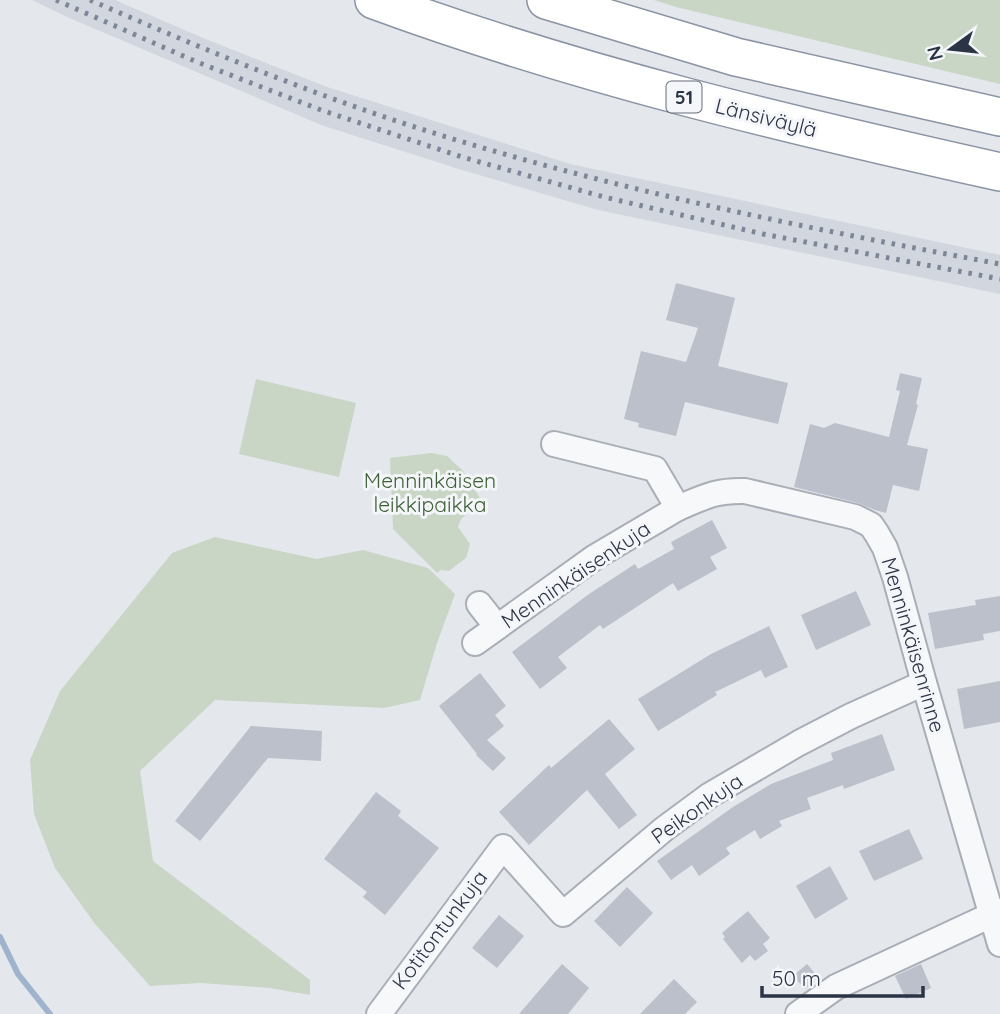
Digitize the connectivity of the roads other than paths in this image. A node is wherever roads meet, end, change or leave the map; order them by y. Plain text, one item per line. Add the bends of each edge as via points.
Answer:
1 (374, 0) edge
2 (546, 0) edge
3 (1000, 117) edge
4 (1000, 172) edge
5 (554, 444) dead end
6 (678, 508) junction
7 (479, 604) dead end
8 (497, 627) junction
9 (475, 643) dead end
10 (924, 683) junction
11 (503, 847) joint
12 (995, 913) edge
13 (1000, 944) edge
14 (379, 1014) edge
15 (798, 1014) edge

1 - 4 highway, Länsiväylä / 51 via 559,62 735,111
2 - 3 highway via 737,57
5 - 6 street via 655,469
6 - 8 street, Menninkäisenkuja via 595,557
6 - 10 street, Menninkäisenrinne via 711,494 745,491 871,524 895,578
7 - 8 street
8 - 9 street, Menninkäisenkuja
10 - 11 street, Peikonkuja via 799,743 710,795 564,914
10 - 12 street, Menninkäisenrinne
11 - 14 street, Kotitontunkuja
12 - 13 street, Menninkäisenrinne
12 - 15 street via 836,987

